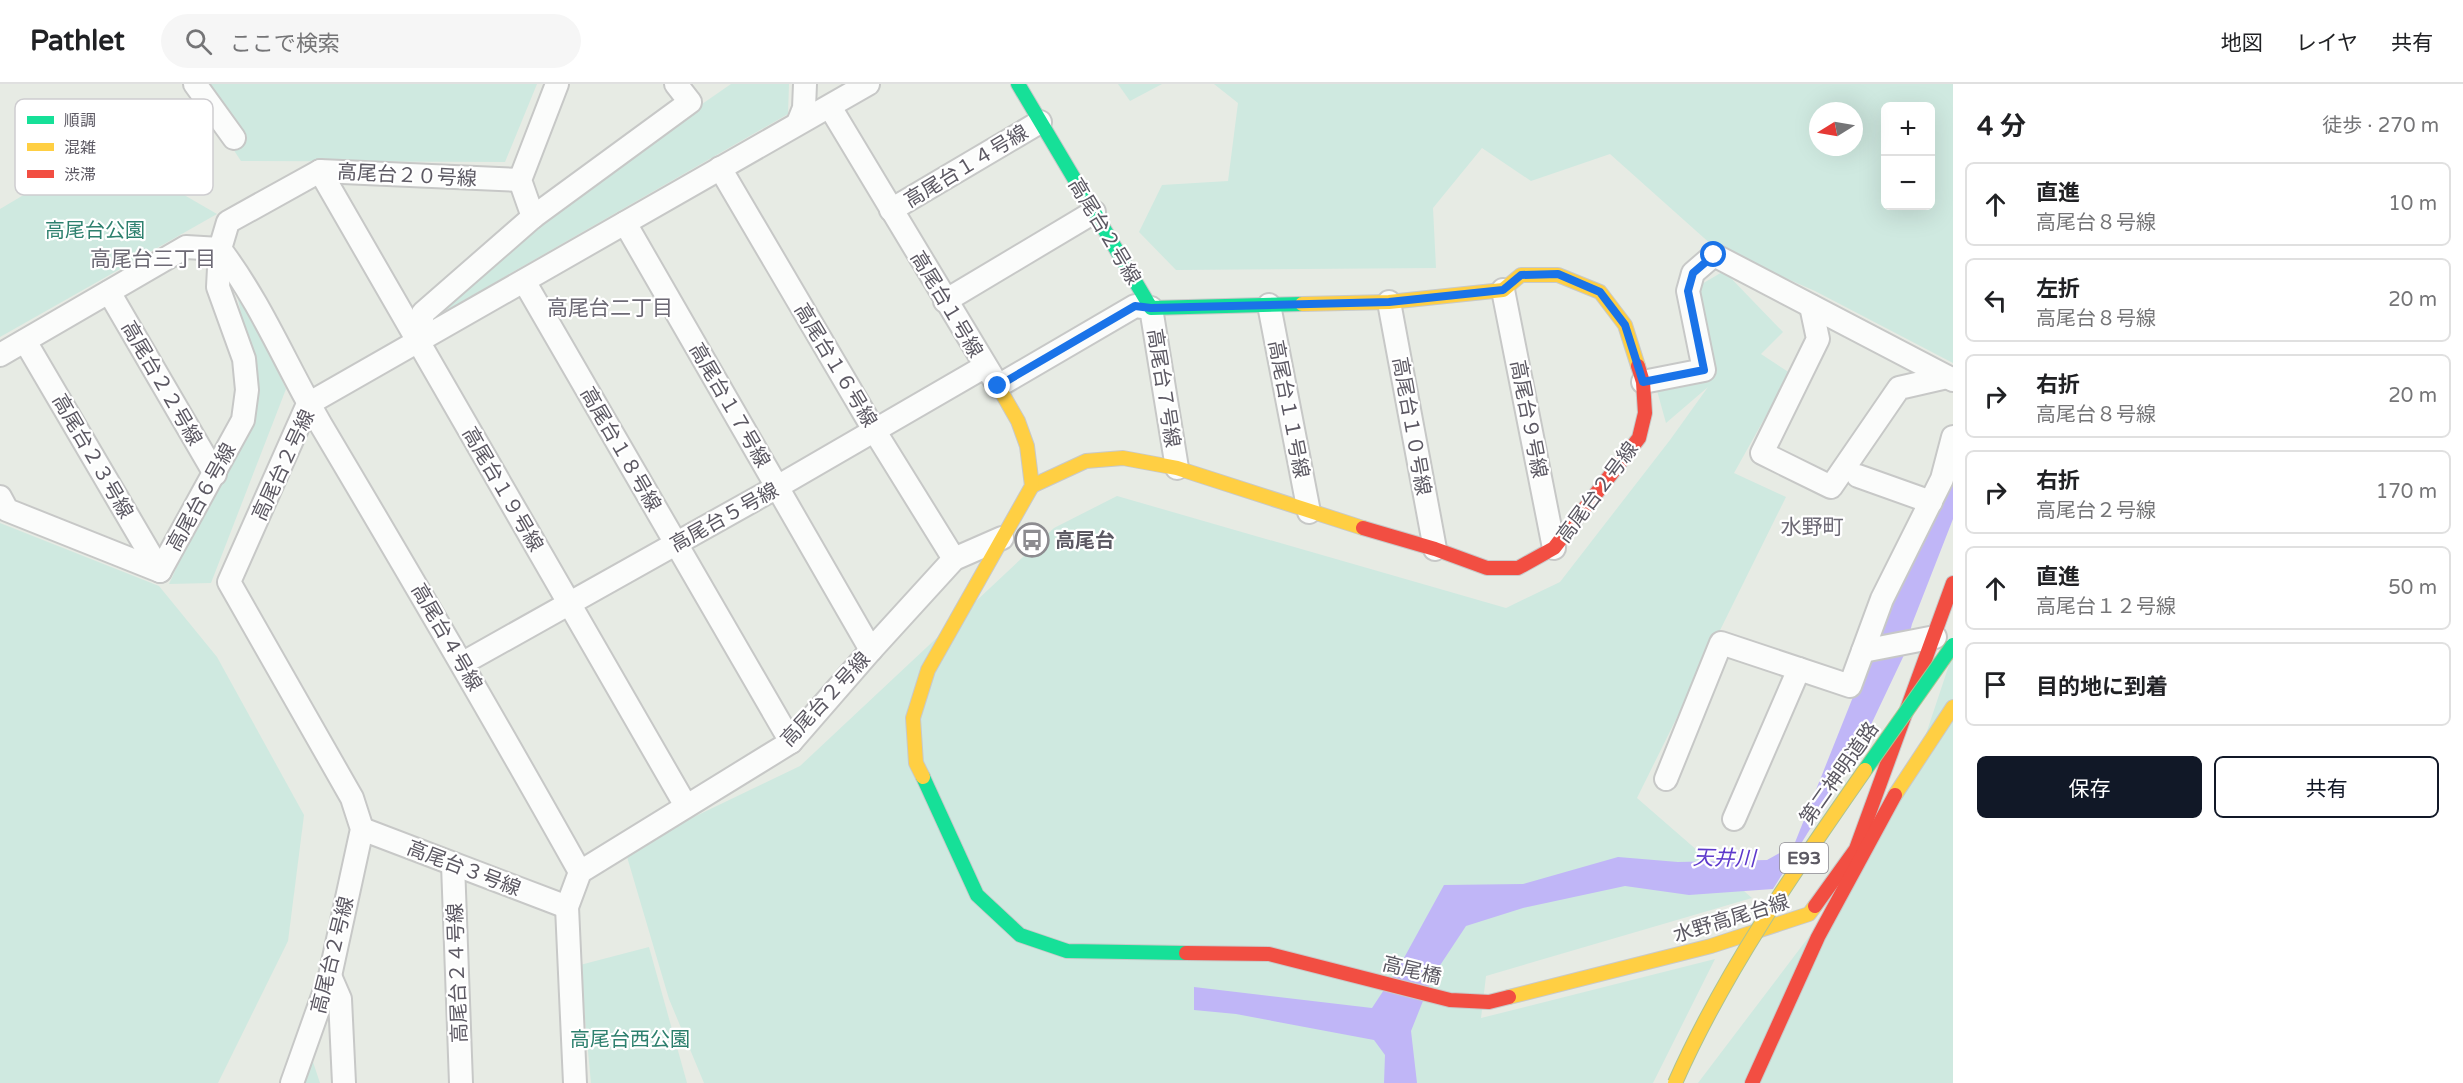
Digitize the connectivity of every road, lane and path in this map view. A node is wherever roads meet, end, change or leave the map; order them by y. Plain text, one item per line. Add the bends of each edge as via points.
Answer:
1 (195, 84) edge
2 (556, 84) edge
3 (676, 84) edge
4 (805, 84) edge
5 (868, 84) edge
6 (1018, 84) edge
7 (206, 99) edge
8 (830, 107) junction
9 (213, 109) edge
10 (1040, 122) junction
11 (798, 123) junction
12 (234, 138) dead end
13 (720, 168) junction
14 (320, 171) junction
15 (520, 180) junction
16 (891, 210) junction
17 (1094, 212) junction
18 (532, 217) junction
19 (625, 223) junction
20 (220, 249) junction
21 (524, 281) junction
22 (1503, 290) junction
23 (109, 292) junction
24 (945, 301) junction
25 (1389, 302) junction
26 (1269, 305) junction
27 (1811, 306) junction
28 (1151, 308) junction
29 (25, 341) junction
30 (418, 341) junction
31 (0, 356) edge
32 (984, 366) junction
33 (1950, 378) edge
34 (1643, 382) junction
35 (998, 386) junction
36 (309, 404) junction
37 (874, 430) junction
38 (1953, 437) edge
39 (1177, 468) junction
40 (215, 474) junction
41 (1858, 476) dead end
42 (1032, 486) junction
43 (777, 488) junction
44 (0, 497) edge
45 (1931, 502) junction
46 (1309, 512) junction
47 (1002, 538) junction
48 (677, 543) junction
49 (1554, 548) junction
50 (1435, 549) junction
51 (954, 559) junction
52 (160, 571) junction
53 (1953, 583) edge
54 (569, 604) junction
55 (1944, 641) edge
56 (1870, 649) junction
57 (871, 650) junction
58 (463, 663) junction
59 (1799, 669) junction
60 (1953, 707) edge
61 (791, 742) junction
62 (1665, 779) dead end
63 (686, 806) junction
64 (1734, 819) dead end
65 (362, 829) junction
66 (453, 864) junction
67 (580, 872) junction
68 (567, 907) junction
69 (330, 976) junction
70 (1450, 1000) joint
71 (292, 1083) edge
72 (344, 1083) edge
73 (461, 1083) edge
74 (575, 1083) edge
75 (1675, 1083) edge
76 (1752, 1083) edge

1 - 7 street
2 - 15 street
3 - 18 street via 690,102
4 - 11 street via 804,108
5 - 8 street, 高尾台２号線
6 - 10 main road, 高尾台２号線
8 - 11 street, 高尾台２号線
8 - 16 street, 高尾台１号線
9 - 12 street
10 - 16 street, 高尾台１４号線
10 - 17 main road, 高尾台２号線
11 - 13 street, 高尾台２号線
13 - 19 street, 高尾台２号線
13 - 37 street, 高尾台１６号線
14 - 15 street, 高尾台２０号線
14 - 20 street, 高尾台２０号線 via 228,222
14 - 30 street, 高尾台１９号線
15 - 18 street
16 - 24 street, 高尾台１号線
17 - 24 street
17 - 28 main road, 高尾台２号線
18 - 30 street via 423,313
19 - 21 street, 高尾台２号線
19 - 43 street, 高尾台１７号線
20 - 23 street via 186,247
20 - 36 street via 243,279
20 - 40 street, 高尾台６号線 via 218,287 244,359 247,390 243,420
21 - 30 street, 高尾台２号線
21 - 48 street, 高尾台１８号線
22 - 25 main road, 高尾台２号線
22 - 34 main road, 高尾台２号線 via 1521,275 1558,274 1600,292 1625,325
22 - 49 street, 高尾台９号線
23 - 29 street
23 - 40 street, 高尾台２２号線
24 - 32 street, 高尾台１号線
25 - 26 main road, 高尾台２号線
25 - 50 street, 高尾台１０号線
26 - 28 main road, 高尾台２号線
26 - 46 street, 高尾台１１号線
27 - 33 street
27 - 33 street via 1818,339 1762,453 1831,487 1899,388
27 - 34 street via 1714,255 1693,273 1688,291 1704,370
28 - 35 street via 1135,306
28 - 39 street, 高尾台７号線
29 - 31 street
29 - 52 street, 高尾台２３号線
30 - 36 street, 高尾台２号線
30 - 54 street, 高尾台１９号線
32 - 35 street, 高尾台１号線
32 - 37 street, 高尾台５号線
34 - 49 main road, 高尾台２号線 via 1645,413 1639,438
35 - 42 main road, 高尾台１号線 via 1020,423 1032,461
36 - 58 street, 高尾台４号線
36 - 65 street, 高尾台２号線 via 229,582 352,798
37 - 43 street, 高尾台５号線
37 - 51 street, 高尾台１６号線
38 - 45 street via 1942,479
39 - 42 main road, 高尾台２号線 via 1123,458 1086,461
39 - 46 main road, 高尾台２号線
40 - 52 street, 高尾台６号線
41 - 45 street
42 - 47 main road
43 - 48 street, 高尾台５号線
43 - 57 street, 高尾台１７号線
44 - 52 street, 高尾台６号線 via 7,510
45 - 56 street via 1882,599
46 - 50 main road, 高尾台２号線
47 - 51 street
47 - 70 main road, 高尾橋 via 928,670 913,718 916,763 977,895 1020,935 1067,951 1269,954
48 - 54 street, 高尾台５号線
48 - 61 street, 高尾台１８号線
49 - 50 main road, 高尾台２号線 via 1518,568 1487,568
51 - 57 street, 高尾台２号線
53 - 55 main road, 水野高尾台線
54 - 58 street, 高尾台５号線
54 - 63 street, 高尾台１９号線
55 - 56 street
55 - 70 main road, 水野高尾台線 via 1856,849 1809,914 1711,946 1489,1002
55 - 75 main road, 第二神明道路 / E93, bridge via 1792,877 1711,1012
56 - 59 street via 1850,686
57 - 61 street, 高尾台２号線
58 - 67 street, 高尾台４号線
59 - 62 street via 1721,643
59 - 64 street
60 - 76 main road, E93 via 1825,921
61 - 63 street, 高尾台２号線
63 - 67 street, 高尾台２号線
65 - 66 street, 高尾台３号線
65 - 69 street, 高尾台２号線
66 - 68 street, 高尾台３号線
66 - 73 street, 高尾台２４号線
67 - 68 street
68 - 74 street
69 - 71 street, 高尾台２号線
69 - 72 street via 340,999

